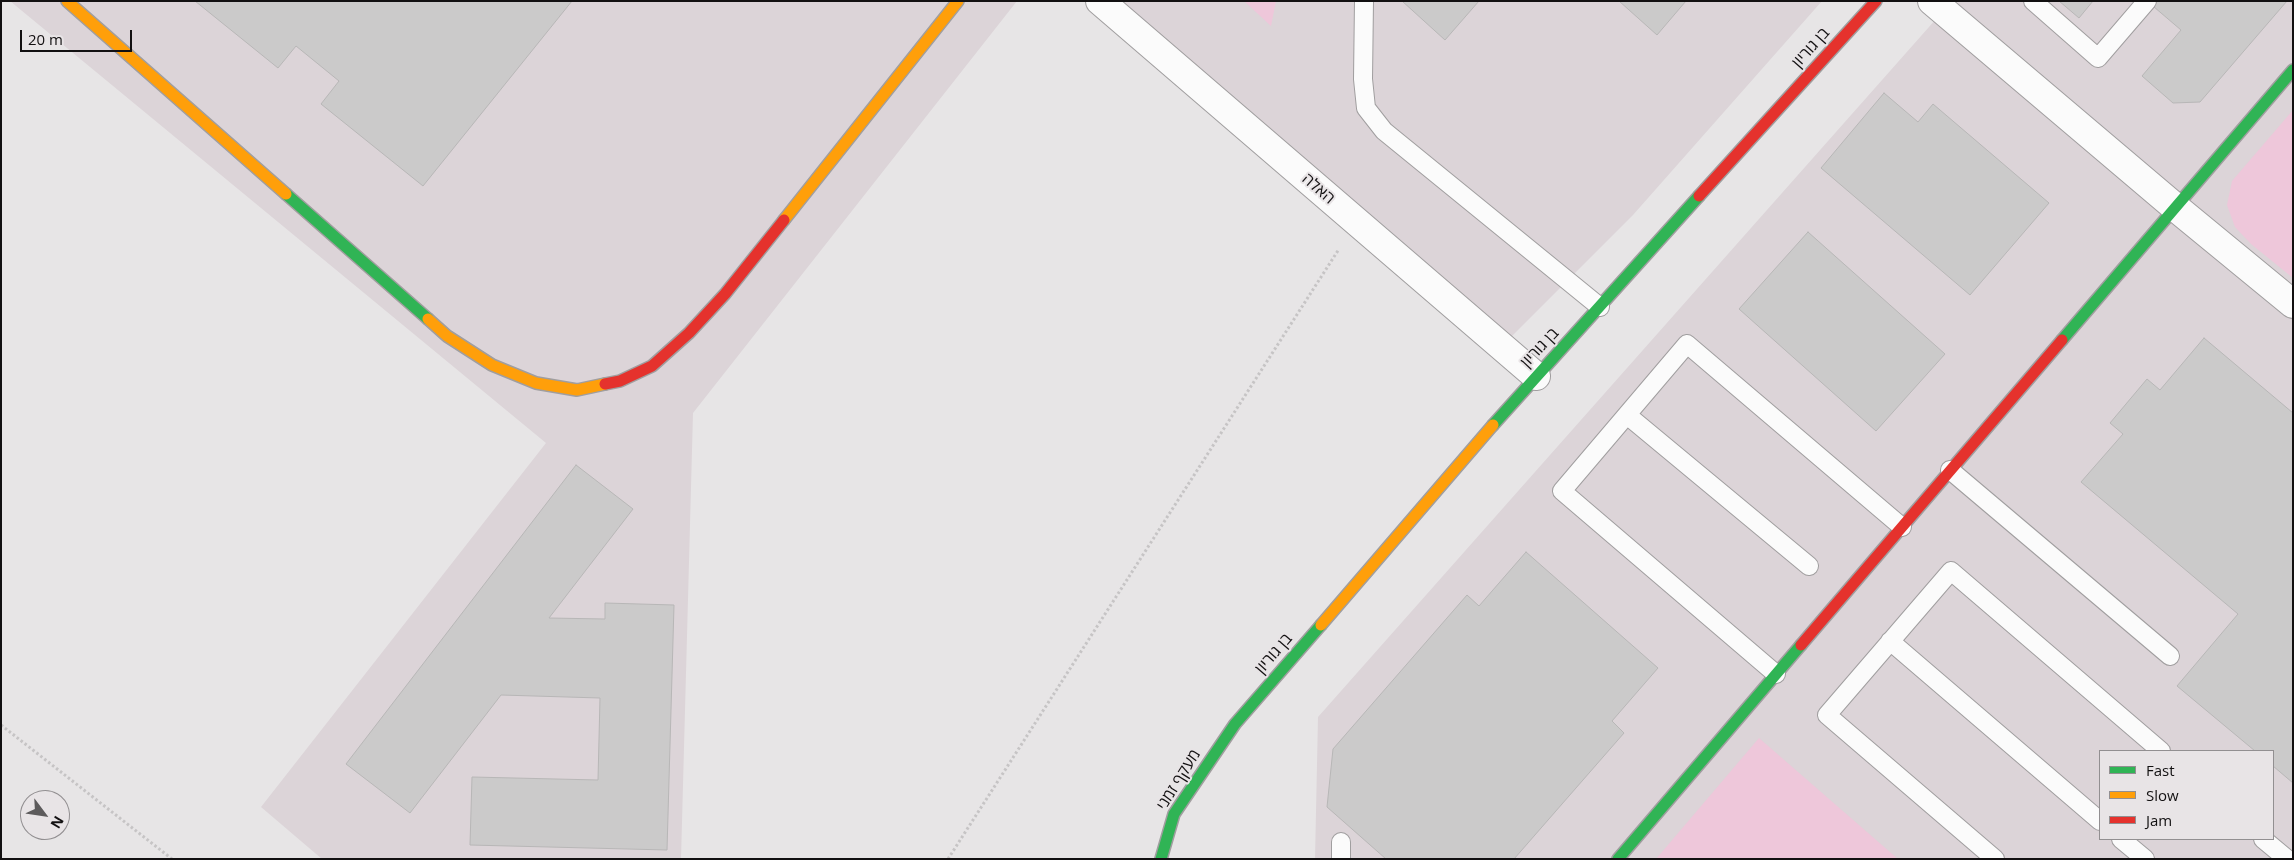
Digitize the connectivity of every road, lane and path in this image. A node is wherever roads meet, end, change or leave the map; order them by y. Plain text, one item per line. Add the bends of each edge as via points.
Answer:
1 (68, 1) edge
2 (958, 1) edge
3 (1100, 1) edge
4 (1364, 1) edge
5 (1876, 1) edge
6 (1932, 1) edge
7 (2033, 1) edge
8 (2147, 1) edge
9 (2293, 70) edge
10 (2175, 207) junction
11 (1357, 222) junction
12 (2293, 304) edge
13 (1600, 307) junction
14 (1536, 376) junction
15 (1627, 415) junction
16 (1950, 470) junction
17 (1902, 527) junction
18 (1809, 566) dead end
19 (1890, 641) junction
20 (2170, 656) dead end
21 (1776, 674) junction
22 (1235, 724) joint
23 (1, 725) edge
24 (2160, 750) edge
25 (2099, 820) edge
26 (2122, 840) edge
27 (2264, 840) edge
28 (172, 859) edge
29 (948, 859) edge
30 (1161, 859) edge
31 (1618, 859) edge
32 (1995, 859) edge
33 (2144, 859) edge
34 (2287, 859) edge

1 - 2 street via 447,336 492,365 536,383 577,390 620,381 652,366 690,333 725,294
3 - 11 street, האלה
4 - 13 lane via 1366,108 1384,131
5 - 13 street, בן גוריון
6 - 10 street
7 - 8 lane via 2098,58
9 - 10 street
10 - 12 street
10 - 16 street
11 - 14 street, האלה
11 - 29 path
13 - 14 street, בן גוריון
14 - 22 street, בן גוריון
15 - 17 lane via 1687,344
15 - 18 lane
15 - 21 lane via 1562,491
16 - 17 street
16 - 20 lane
17 - 21 street
19 - 24 lane via 1951,571
19 - 25 lane
19 - 32 lane via 1827,715
21 - 31 street
22 - 30 street, מעקף זמני via 1174,814
23 - 28 path
26 - 33 lane
27 - 34 lane

